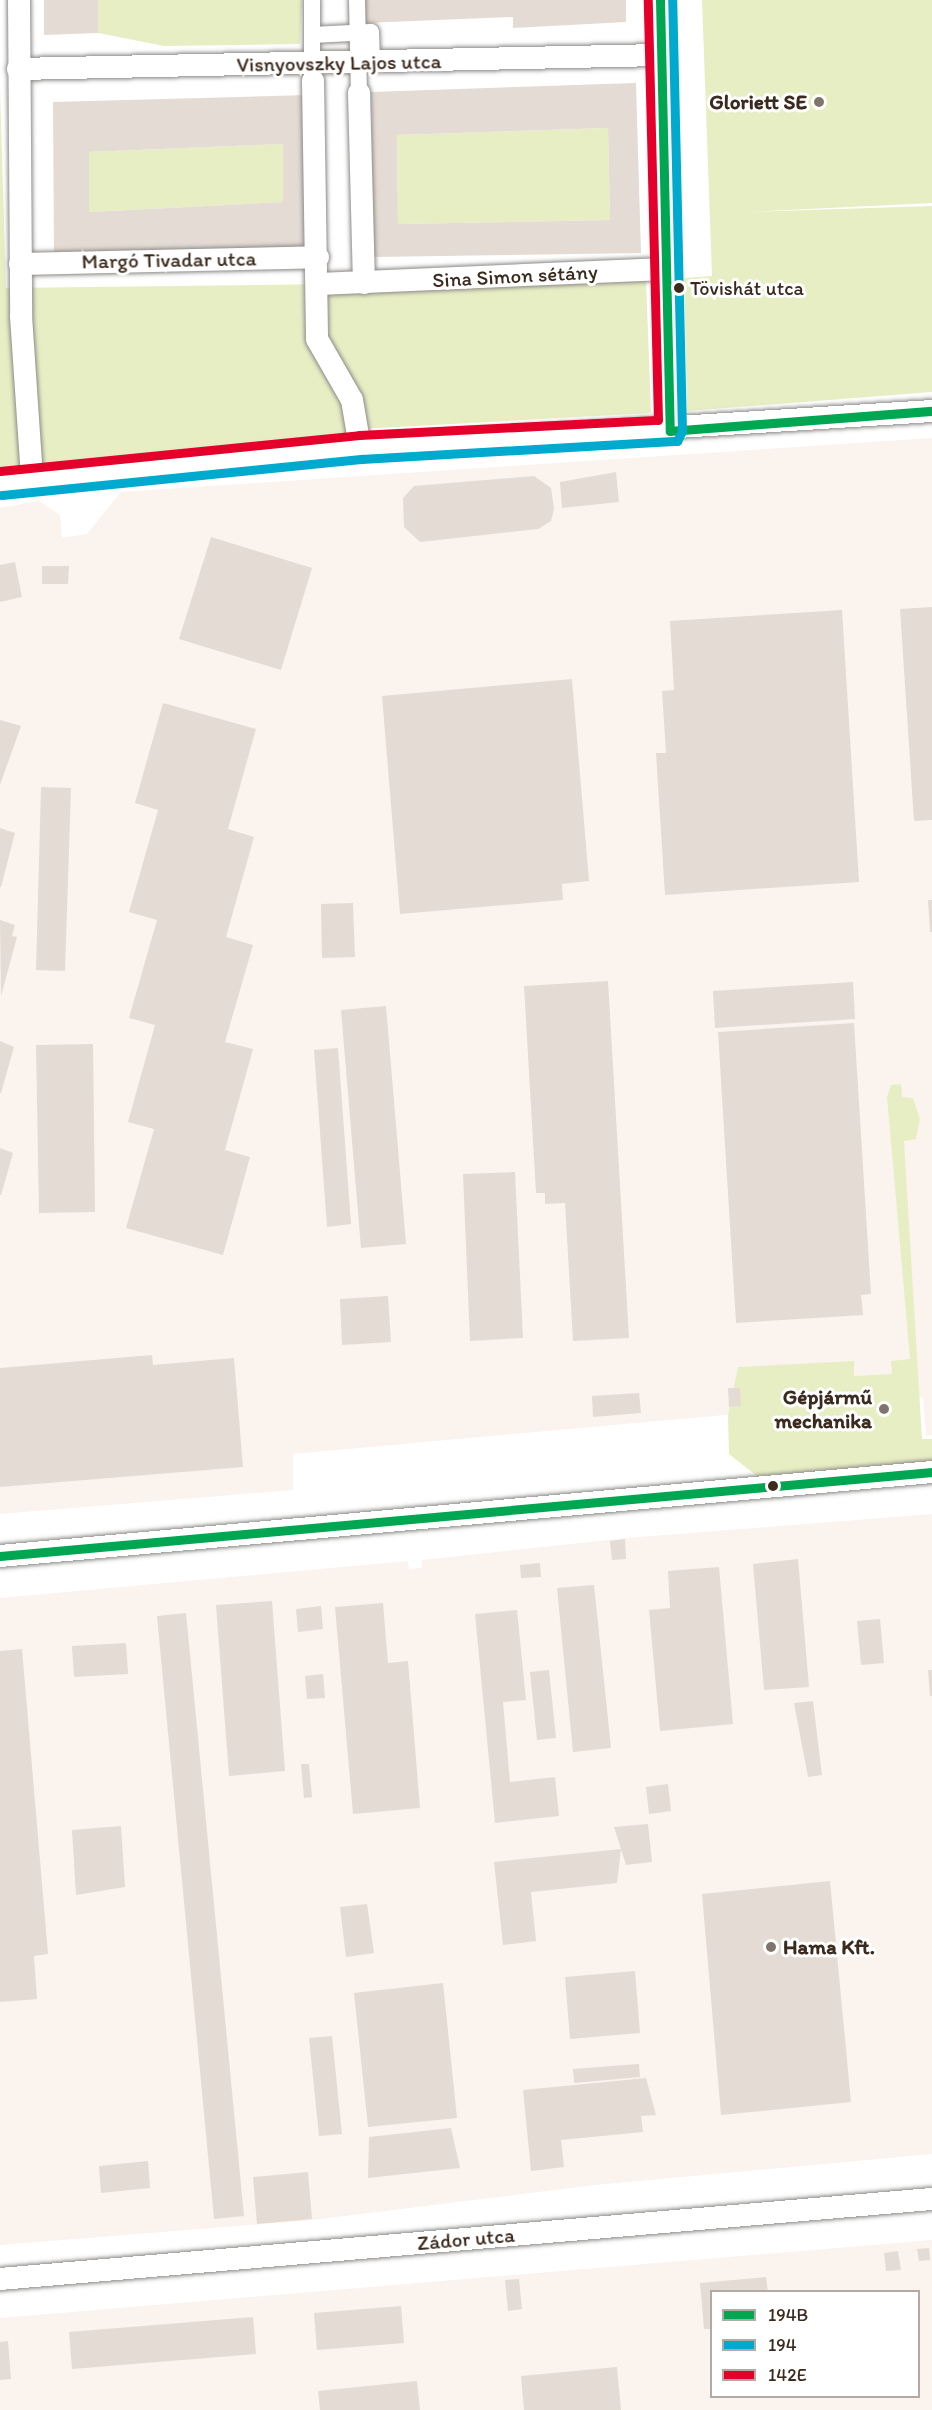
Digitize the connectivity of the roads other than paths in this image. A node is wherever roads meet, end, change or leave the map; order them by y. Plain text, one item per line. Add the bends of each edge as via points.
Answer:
1 (19, 0) edge
2 (312, 0) edge
3 (357, 0) edge
4 (660, 0) edge
5 (358, 33) junction
6 (312, 35) junction
7 (660, 54) junction
8 (365, 62) junction
9 (18, 69) junction
10 (312, 73) junction
11 (359, 93) joint
12 (318, 257) junction
13 (20, 264) junction
14 (665, 269) junction
15 (364, 283) junction
16 (319, 284) junction
17 (10, 316) edge
18 (932, 411) edge
19 (670, 431) junction
20 (360, 447) junction
21 (32, 477) junction
22 (0, 483) edge
23 (932, 1472) edge
24 (0, 1556) edge
25 (932, 2199) edge
26 (0, 2279) edge

1 - 9 street
2 - 6 street
3 - 5 street
4 - 7 street
5 - 6 street
5 - 8 street
6 - 10 street
7 - 8 street, Visnyovszky Lajos utca
7 - 14 street
8 - 10 street, Visnyovszky Lajos utca
8 - 11 street
9 - 10 street, Visnyovszky Lajos utca
9 - 13 street
10 - 12 street
11 - 15 street
12 - 13 street, Margó Tivadar utca
12 - 16 street
13 - 17 street
14 - 15 street, Sina Simon sétány
14 - 19 street
15 - 16 street, Sina Simon sétány
16 - 20 street via 317,339 352,400
17 - 21 street
18 - 19 street
19 - 20 street
20 - 21 street
21 - 22 street
23 - 24 street
25 - 26 street, Zádor utca

